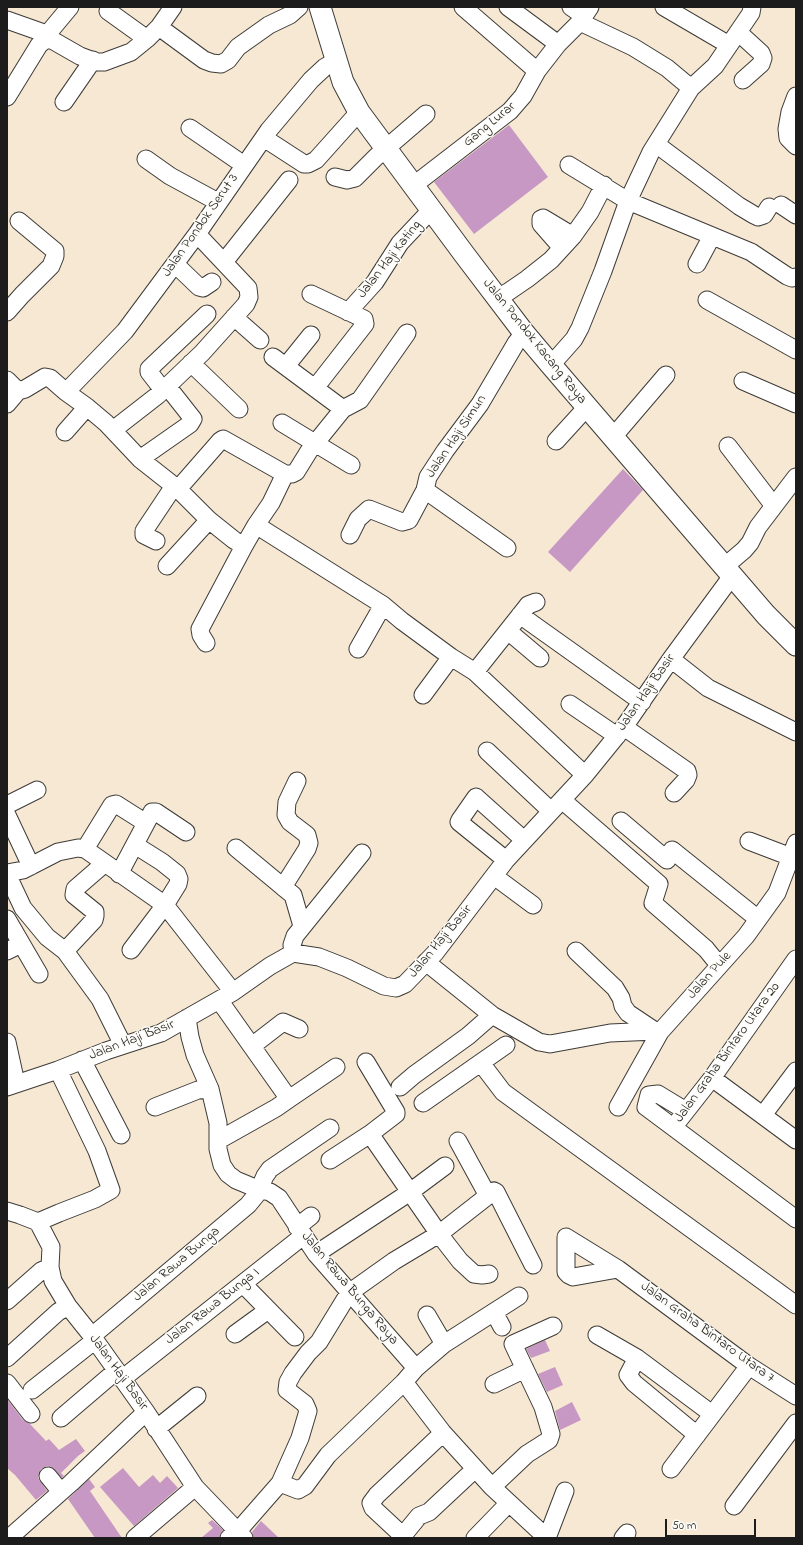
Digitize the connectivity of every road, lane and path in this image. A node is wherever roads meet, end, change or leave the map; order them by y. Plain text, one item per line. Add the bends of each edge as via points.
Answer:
1 (70, 7) edge
2 (173, 7) edge
3 (299, 7) edge
4 (320, 7) edge
5 (463, 7) edge
6 (508, 7) edge
7 (664, 7) edge
8 (752, 7) edge
9 (108, 11) dead end
10 (581, 13) edge
11 (7, 20) edge
12 (159, 27) junction
13 (147, 39) junction
14 (734, 39) junction
15 (45, 40) junction
16 (558, 44) junction
17 (93, 60) junction
18 (336, 61) junction
19 (536, 71) junction
20 (743, 80) dead end
21 (691, 88) junction
22 (8, 95) edge
23 (796, 96) edge
24 (64, 102) dead end
25 (359, 112) junction
26 (426, 114) dead end
27 (190, 128) dead end
28 (264, 138) junction
29 (656, 144) junction
30 (796, 146) edge
31 (386, 148) junction
32 (146, 159) dead end
33 (244, 165) junction
34 (570, 165) dead end
35 (335, 176) dead end
36 (289, 180) dead end
37 (414, 185) junction
38 (604, 185) junction
39 (628, 200) junction
40 (218, 202) junction
41 (432, 209) junction
42 (796, 215) edge
43 (19, 221) dead end
44 (197, 234) junction
45 (712, 236) junction
46 (224, 262) junction
47 (175, 264) junction
48 (697, 264) dead end
49 (796, 276) edge
50 (212, 282) dead end
51 (311, 294) dead end
52 (497, 298) junction
53 (707, 300) dead end
54 (7, 312) edge
55 (348, 312) junction
56 (207, 314) dead end
57 (234, 317) junction
58 (407, 333) dead end
59 (524, 333) junction
60 (311, 335) dead end
61 (260, 340) dead end
62 (796, 350) edge
63 (191, 363) junction
64 (551, 366) junction
65 (666, 375) dead end
66 (743, 381) dead end
67 (13, 385) edge
68 (165, 388) junction
69 (315, 388) junction
70 (66, 392) junction
71 (7, 404) edge
72 (796, 404) edge
73 (88, 407) junction
74 (587, 407) junction
75 (239, 409) dead end
76 (343, 409) junction
77 (282, 423) dead end
78 (113, 430) junction
79 (65, 432) dead end
80 (613, 437) junction
81 (556, 441) dead end
82 (316, 443) junction
83 (728, 446) dead end
84 (140, 459) junction
85 (351, 465) dead end
86 (285, 474) junction
87 (796, 477) edge
88 (176, 487) junction
89 (425, 490) junction
90 (774, 506) junction
91 (209, 520) junction
92 (256, 525) junction
93 (350, 535) dead end
94 (156, 541) dead end
95 (244, 546) junction
96 (507, 548) dead end
97 (167, 566) dead end
98 (728, 571) junction
99 (536, 602) dead end
100 (383, 605) junction
101 (520, 615) junction
102 (508, 631) junction
103 (206, 643) dead end
104 (796, 645) edge
105 (358, 649) dead end
106 (451, 657) junction
107 (540, 658) dead end
108 (671, 659) junction
109 (475, 672) junction
110 (423, 695) dead end
111 (642, 702) junction
112 (570, 704) dead end
113 (621, 732) junction
114 (796, 732) edge
115 (487, 751) dead end
116 (585, 775) junction
117 (297, 781) dead end
118 (37, 790) dead end
119 (674, 794) dead end
120 (7, 805) edge
121 (556, 805) junction
122 (7, 814) edge
123 (621, 822) dead end
124 (146, 823) junction
125 (186, 832) dead end
126 (524, 840) junction
127 (749, 840) dead end
128 (135, 845) junction
129 (236, 848) dead end
130 (84, 849) junction
131 (793, 850) edge
132 (362, 853) dead end
133 (506, 860) junction
134 (105, 863) junction
135 (31, 866) junction
136 (7, 874) edge
137 (119, 874) junction
138 (494, 876) junction
139 (283, 887) junction
140 (165, 905) junction
141 (533, 906) dead end
142 (7, 919) edge
143 (758, 919) junction
144 (302, 926) junction
145 (14, 947) edge
146 (131, 950) dead end
147 (65, 951) junction
148 (576, 951) dead end
149 (293, 953) junction
150 (796, 959) edge
151 (426, 962) junction
152 (719, 966) junction
153 (39, 974) dead end
154 (226, 996) junction
155 (492, 1015) junction
156 (187, 1018) junction
157 (299, 1029) dead end
158 (657, 1031) junction
159 (7, 1042) edge
160 (124, 1045) junction
161 (506, 1045) dead end
162 (252, 1046) junction
163 (82, 1060) junction
164 (366, 1062) dead end
165 (481, 1063) junction
166 (336, 1067) dead end
167 (58, 1070) junction
168 (796, 1071) edge
169 (712, 1078) junction
170 (11, 1085) edge
171 (400, 1087) dead end
172 (210, 1089) junction
173 (289, 1099) junction
174 (423, 1103) dead end
175 (155, 1107) dead end
176 (618, 1107) dead end
177 (686, 1111) junction
178 (763, 1115) junction
179 (673, 1127) junction
180 (330, 1128) dead end
181 (370, 1134) junction
182 (121, 1136) dead end
183 (219, 1140) junction
184 (796, 1140) edge
185 (458, 1141) dead end
186 (330, 1160) dead end
187 (445, 1166) dead end
188 (260, 1190) junction
189 (410, 1192) junction
190 (488, 1196) junction
191 (7, 1211) edge
192 (311, 1216) dead end
193 (796, 1219) edge
194 (38, 1222) junction
195 (300, 1231) junction
196 (439, 1234) junction
197 (316, 1254) junction
198 (533, 1265) dead end
199 (50, 1267) junction
200 (618, 1269) dead end
201 (489, 1274) dead end
202 (242, 1284) junction
203 (349, 1293) junction
204 (519, 1296) dead end
205 (7, 1301) edge
206 (796, 1305) edge
207 (68, 1306) junction
208 (268, 1310) junction
209 (427, 1315) dead end
210 (547, 1329) dead end
211 (235, 1334) dead end
212 (597, 1335) dead end
213 (295, 1337) dead end
214 (93, 1339) junction
215 (444, 1344) junction
216 (7, 1358) edge
217 (637, 1358) junction
218 (749, 1366) junction
219 (416, 1368) junction
220 (525, 1369) junction
221 (119, 1375) junction
222 (404, 1382) junction
223 (7, 1383) edge
224 (494, 1384) dead end
225 (32, 1390) dead end
226 (197, 1396) dead end
227 (796, 1396) edge
228 (146, 1412) junction
229 (31, 1414) dead end
230 (712, 1414) junction
231 (61, 1418) dead end
232 (796, 1423) edge
233 (156, 1429) junction
234 (443, 1433) junction
235 (697, 1435) junction
236 (475, 1469) junction
237 (671, 1469) dead end
238 (48, 1476) dead end
239 (280, 1483) junction
240 (195, 1487) junction
241 (492, 1488) junction
242 (565, 1491) dead end
243 (60, 1492) junction
244 (508, 1504) junction
245 (734, 1506) dead end
246 (237, 1536) edge
247 (402, 1537) edge
248 (543, 1537) edge
249 (8, 1538) edge
250 (135, 1538) edge
251 (475, 1538) edge

1 - 15 street
2 - 12 street
3 - 12 street via 238,47 228,60 221,64 204,60
4 - 18 main road, Jalan Pondok Kacang Raya
5 - 19 street
6 - 16 street
7 - 14 street
8 - 14 street via 751,13
9 - 13 street
10 - 16 street, Gang Lurar
10 - 21 street via 667,68
11 - 15 street via 41,32
12 - 13 street
13 - 17 street via 131,52 118,58 104,62
14 - 20 street via 761,53 763,58 761,64
14 - 21 street via 715,66
15 - 17 street via 52,40 80,56
15 - 22 street via 39,45
16 - 19 street, Gang Lurar
17 - 24 street
18 - 25 main road, Jalan Pondok Kacang Raya via 343,82
18 - 28 street, Jalan Pondok Serut 3 via 311,80
19 - 37 street, Gang Lurar via 523,96 510,111
21 - 29 street
23 - 30 street via 787,129 788,138
25 - 28 street via 316,160 308,164 304,164
25 - 31 main road, Jalan Pondok Kacang Raya
26 - 31 street
27 - 33 street
28 - 33 street, Jalan Pondok Serut 3
29 - 39 street
29 - 42 street via 754,215 764,215 775,206
31 - 35 street via 355,178 348,180
31 - 37 main road, Jalan Pondok Kacang Raya
32 - 40 street via 170,176
33 - 40 street, Jalan Pondok Serut 3
34 - 38 street
36 - 46 street
37 - 41 main road, Jalan Pondok Kacang Raya
38 - 39 street
38 - 52 street via 590,212 551,260
39 - 45 street
39 - 64 street via 580,328
40 - 44 street, Jalan Pondok Serut 3
41 - 52 main road, Jalan Pondok Kacang Raya
41 - 55 street, Jalan Haji Kating via 400,243 374,282
43 - 54 street via 55,251 55,256 51,266
44 - 46 street
44 - 47 street, Jalan Pondok Serut 3
45 - 48 street
45 - 49 street via 751,252 787,276
46 - 57 street via 250,292 246,304
47 - 50 street via 199,287 203,288
47 - 70 street, Jalan Pondok Serut 3 via 125,331
51 - 55 street
52 - 59 main road, Jalan Pondok Kacang Raya
53 - 62 street
55 - 69 street via 364,319 365,324
56 - 68 street via 149,369
57 - 61 street
57 - 63 street
58 - 76 street via 360,400
59 - 64 main road, Jalan Pondok Kacang Raya
59 - 89 street, Jalan Haji Simun via 480,404 428,477
60 - 69 street via 279,362
63 - 68 street
63 - 75 street
64 - 74 main road, Jalan Pondok Kacang Raya
65 - 80 street
66 - 72 street
67 - 70 street via 25,389 45,377 50,378
67 - 71 street
68 - 78 street
68 - 84 street via 193,419 190,424
69 - 76 street
70 - 73 street
73 - 78 street
73 - 79 street
74 - 80 main road, Jalan Pondok Kacang Raya
74 - 81 street
76 - 82 street
77 - 82 street
78 - 84 street
80 - 98 main road, Jalan Pondok Kacang Raya
82 - 85 street
82 - 86 street via 296,472
83 - 90 street
84 - 88 street
86 - 88 street via 223,440
86 - 92 street via 271,503
87 - 90 street, Jalan Haji Basir
88 - 91 street
88 - 94 street via 144,531 144,534
89 - 93 street, Jalan Haji Simun via 409,520 402,522 369,509 358,520
89 - 96 street
90 - 98 street, Jalan Haji Basir
91 - 95 street
91 - 97 street
92 - 95 street
92 - 100 street
95 - 103 street via 200,629
98 - 104 main road, Jalan Pondok Kacang Raya
98 - 108 street, Jalan Haji Basir
99 - 101 street via 528,605
100 - 105 street
100 - 106 street
101 - 102 street
101 - 111 street
102 - 107 street
102 - 109 street
106 - 109 street
106 - 110 street
108 - 111 street, Jalan Haji Basir
108 - 114 street via 708,688
109 - 116 street
111 - 113 street, Jalan Haji Basir
112 - 113 street
113 - 116 street, Jalan Haji Basir
113 - 119 street via 687,770 686,780
115 - 121 street
116 - 121 street, Jalan Haji Basir
117 - 139 street via 287,802 286,814 290,822 307,835 309,843
118 - 120 street
121 - 126 street, Jalan Haji Basir
121 - 152 street via 659,884 653,903 706,948
122 - 135 street
123 - 143 street via 667,860 672,850
124 - 125 street via 154,811
124 - 128 street
124 - 130 street via 116,804 112,805
126 - 133 street, Jalan Haji Basir
126 - 133 street via 476,797 459,822
127 - 131 street
128 - 137 street
128 - 140 street via 177,874 178,884
129 - 139 street
130 - 134 street
130 - 135 street via 58,852
131 - 143 street, Jalan Pule via 777,893
132 - 144 street
133 - 138 street, Jalan Haji Basir
134 - 137 street
134 - 147 street via 75,889 74,895 95,912 96,916
135 - 136 street
136 - 147 street via 23,908 47,937
137 - 140 street
138 - 141 street
138 - 151 street, Jalan Haji Basir
139 - 144 street via 293,895
140 - 146 street
140 - 154 street
142 - 145 street
143 - 152 street, Jalan Pule
144 - 149 street via 294,936
145 - 153 street
147 - 160 street via 100,999
148 - 158 street via 615,988 628,1013
149 - 151 street, Jalan Haji Basir via 319,957 384,986 396,988 405,984
149 - 154 street, Jalan Haji Basir
150 - 169 street, Jalan Graha Bintaro Utara 20
151 - 155 street
152 - 158 street, Jalan Pule
154 - 156 street, Jalan Haji Basir
154 - 162 street
155 - 158 street via 539,1042 550,1044 610,1033
155 - 171 street
156 - 160 street, Jalan Haji Basir via 161,1032
156 - 172 street, Jalan Rawa Bunga Raya via 195,1055
157 - 162 street via 283,1022
158 - 176 street, Jalan Pule
159 - 170 street
160 - 163 street, Jalan Haji Basir
161 - 165 street
162 - 173 street
163 - 167 street, Jalan Haji Basir
163 - 182 street
164 - 181 street via 396,1112
165 - 174 street
165 - 206 street via 503,1092
166 - 173 street
167 - 170 street, Jalan Haji Basir
167 - 194 street via 97,1151 111,1190
168 - 178 street
169 - 177 street, Jalan Graha Bintaro Utara 20
169 - 178 street
172 - 175 street via 198,1090
172 - 183 street, Jalan Rawa Bunga Raya
173 - 183 street
177 - 179 street, Jalan Graha Bintaro Utara 20
177 - 179 street via 658,1094 649,1095 646,1107
178 - 184 street
179 - 193 street
180 - 188 street, Jalan Rawa Bunga via 270,1169
181 - 186 street
181 - 189 street
183 - 188 street, Jalan Rawa Bunga Raya via 218,1149 222,1165 228,1174
185 - 190 street
187 - 189 street
188 - 195 street, Jalan Rawa Bunga Raya via 270,1192 279,1198
188 - 214 street, Jalan Rawa Bunga via 248,1205
189 - 196 street
189 - 197 street
190 - 196 street
190 - 198 street via 496,1192
191 - 194 street
192 - 195 street, Jalan Rawa Bunga I
194 - 199 street, Jalan Haji Basir via 51,1247
195 - 197 street, Jalan Rawa Bunga Raya
195 - 202 street, Jalan Rawa Bunga I
196 - 201 street via 474,1274
196 - 203 street via 394,1261
197 - 203 street, Jalan Rawa Bunga Raya
199 - 205 street via 41,1271
199 - 207 street, Jalan Haji Basir via 52,1280
200 - 218 street, Jalan Graha Bintaro Utara 7
202 - 208 street
202 - 221 street, Jalan Rawa Bunga I
203 - 219 street, Jalan Rawa Bunga Raya
203 - 239 street via 319,1342 286,1386 308,1411 300,1438
204 - 215 street via 498,1319
207 - 214 street, Jalan Haji Basir
207 - 216 street
208 - 211 street
208 - 213 street
209 - 215 street
210 - 220 street via 513,1344
212 - 217 street
214 - 221 street, Jalan Haji Basir
214 - 225 street, Jalan Rawa Bunga
215 - 219 street
217 - 230 street
217 - 235 street via 628,1375 634,1383
218 - 227 street, Jalan Graha Bintaro Utara 7
218 - 230 street
219 - 222 street
220 - 224 street
220 - 241 street via 543,1407 552,1434 549,1440 527,1454
221 - 228 street, Jalan Haji Basir
221 - 231 street, Jalan Rawa Bunga I
222 - 234 street
222 - 239 street via 328,1455 305,1486 298,1490
223 - 229 street
226 - 233 street
228 - 233 street, Jalan Haji Basir
228 - 243 street
230 - 235 street
232 - 245 street
233 - 240 street, Jalan Haji Basir
234 - 236 street
234 - 247 street via 371,1503
235 - 237 street
236 - 241 street
236 - 247 street via 428,1512 419,1516
238 - 243 street
239 - 246 street
240 - 246 street, Jalan Haji Basir
240 - 250 street
241 - 244 street
242 - 248 street
243 - 249 street
244 - 248 street
244 - 251 street

